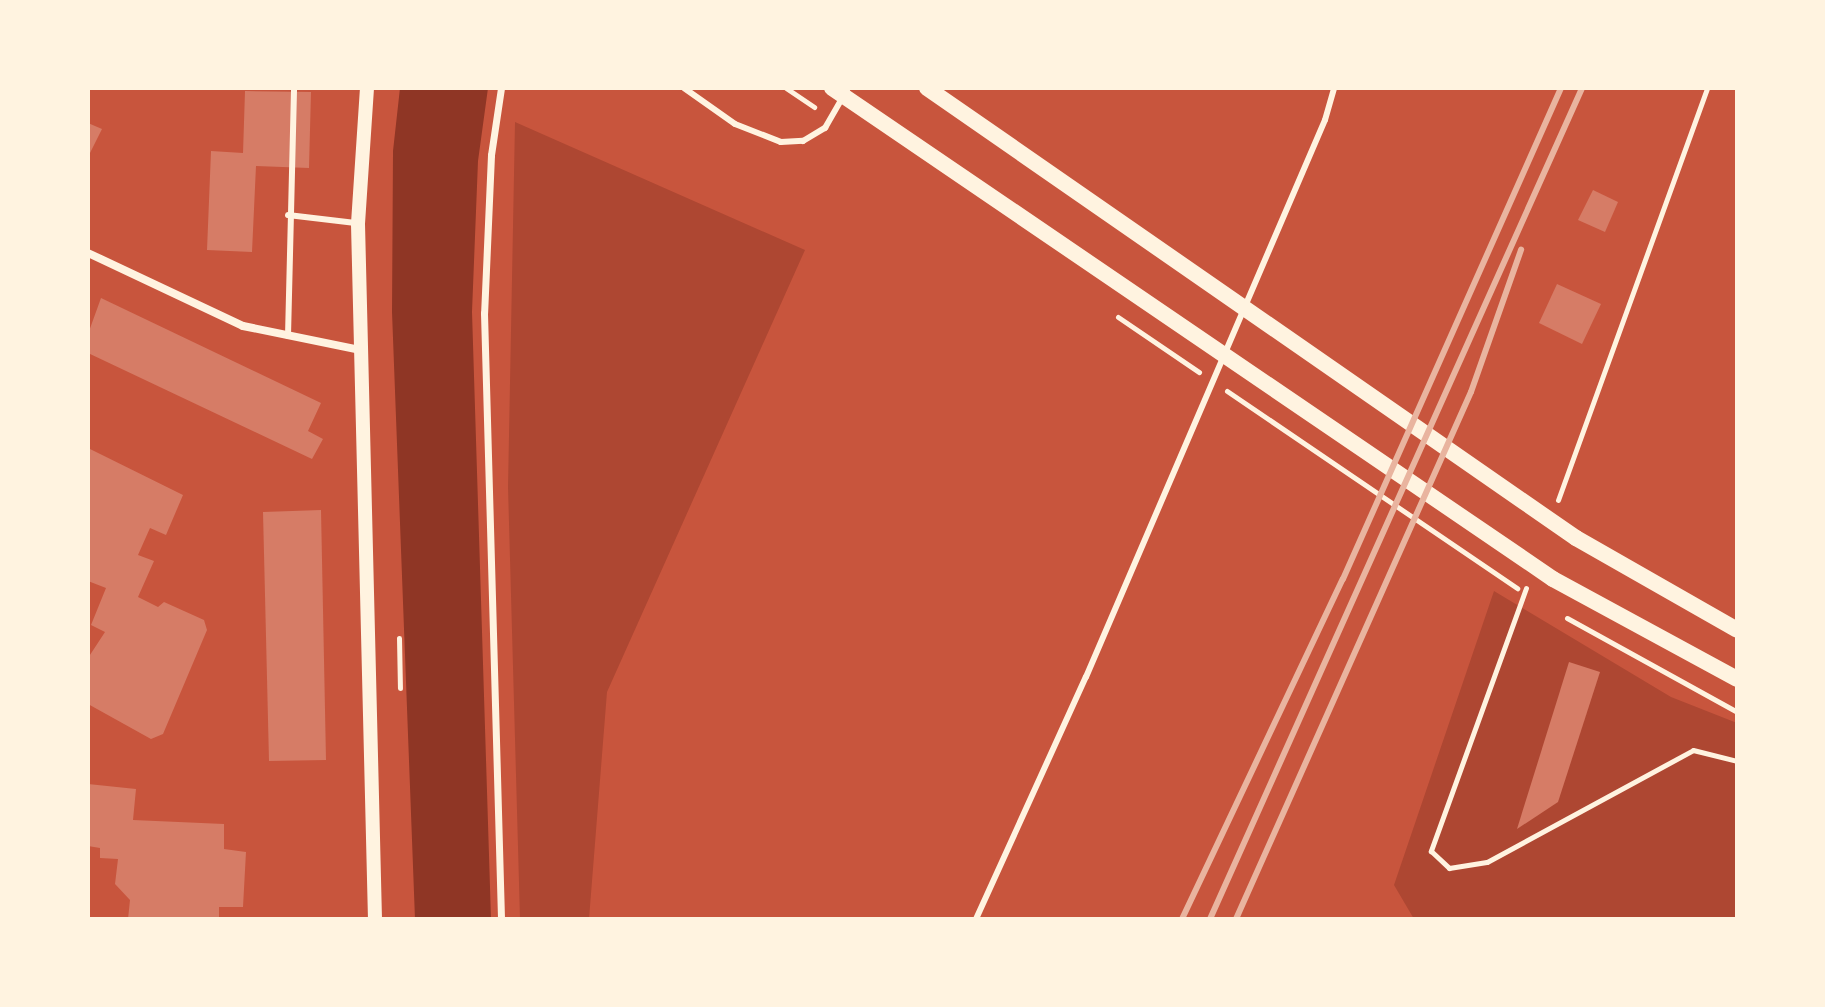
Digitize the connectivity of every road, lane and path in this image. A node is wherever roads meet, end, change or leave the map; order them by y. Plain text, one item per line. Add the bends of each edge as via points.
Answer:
1 (294, 88) edge
2 (367, 88) edge
3 (501, 88) edge
4 (684, 88) edge
5 (832, 88) edge
6 (848, 88) edge
7 (927, 88) edge
8 (1334, 88) edge
9 (288, 215) junction
10 (358, 224) junction
11 (88, 253) edge
12 (288, 336) junction
13 (360, 350) junction
14 (1737, 630) edge
15 (1596, 636) dead end
16 (399, 638) dead end
17 (1737, 679) edge
18 (400, 688) dead end
19 (1737, 712) edge
20 (375, 919) edge
21 (501, 919) edge
22 (976, 919) edge
23 (1620, 919) edge
24 (1669, 919) edge

1 - 9 lane
2 - 10 street
3 - 21 street via 491,155 484,313
4 - 6 lane via 735,124 781,142 803,141 825,128
5 - 17 main road via 1553,579
7 - 14 main road via 1637,576
8 - 22 lane via 1325,120 1105,633
9 - 10 lane
9 - 12 lane
10 - 13 street
11 - 12 street via 243,326
12 - 13 street
13 - 20 street
15 - 19 path
16 - 18 path
23 - 24 path

